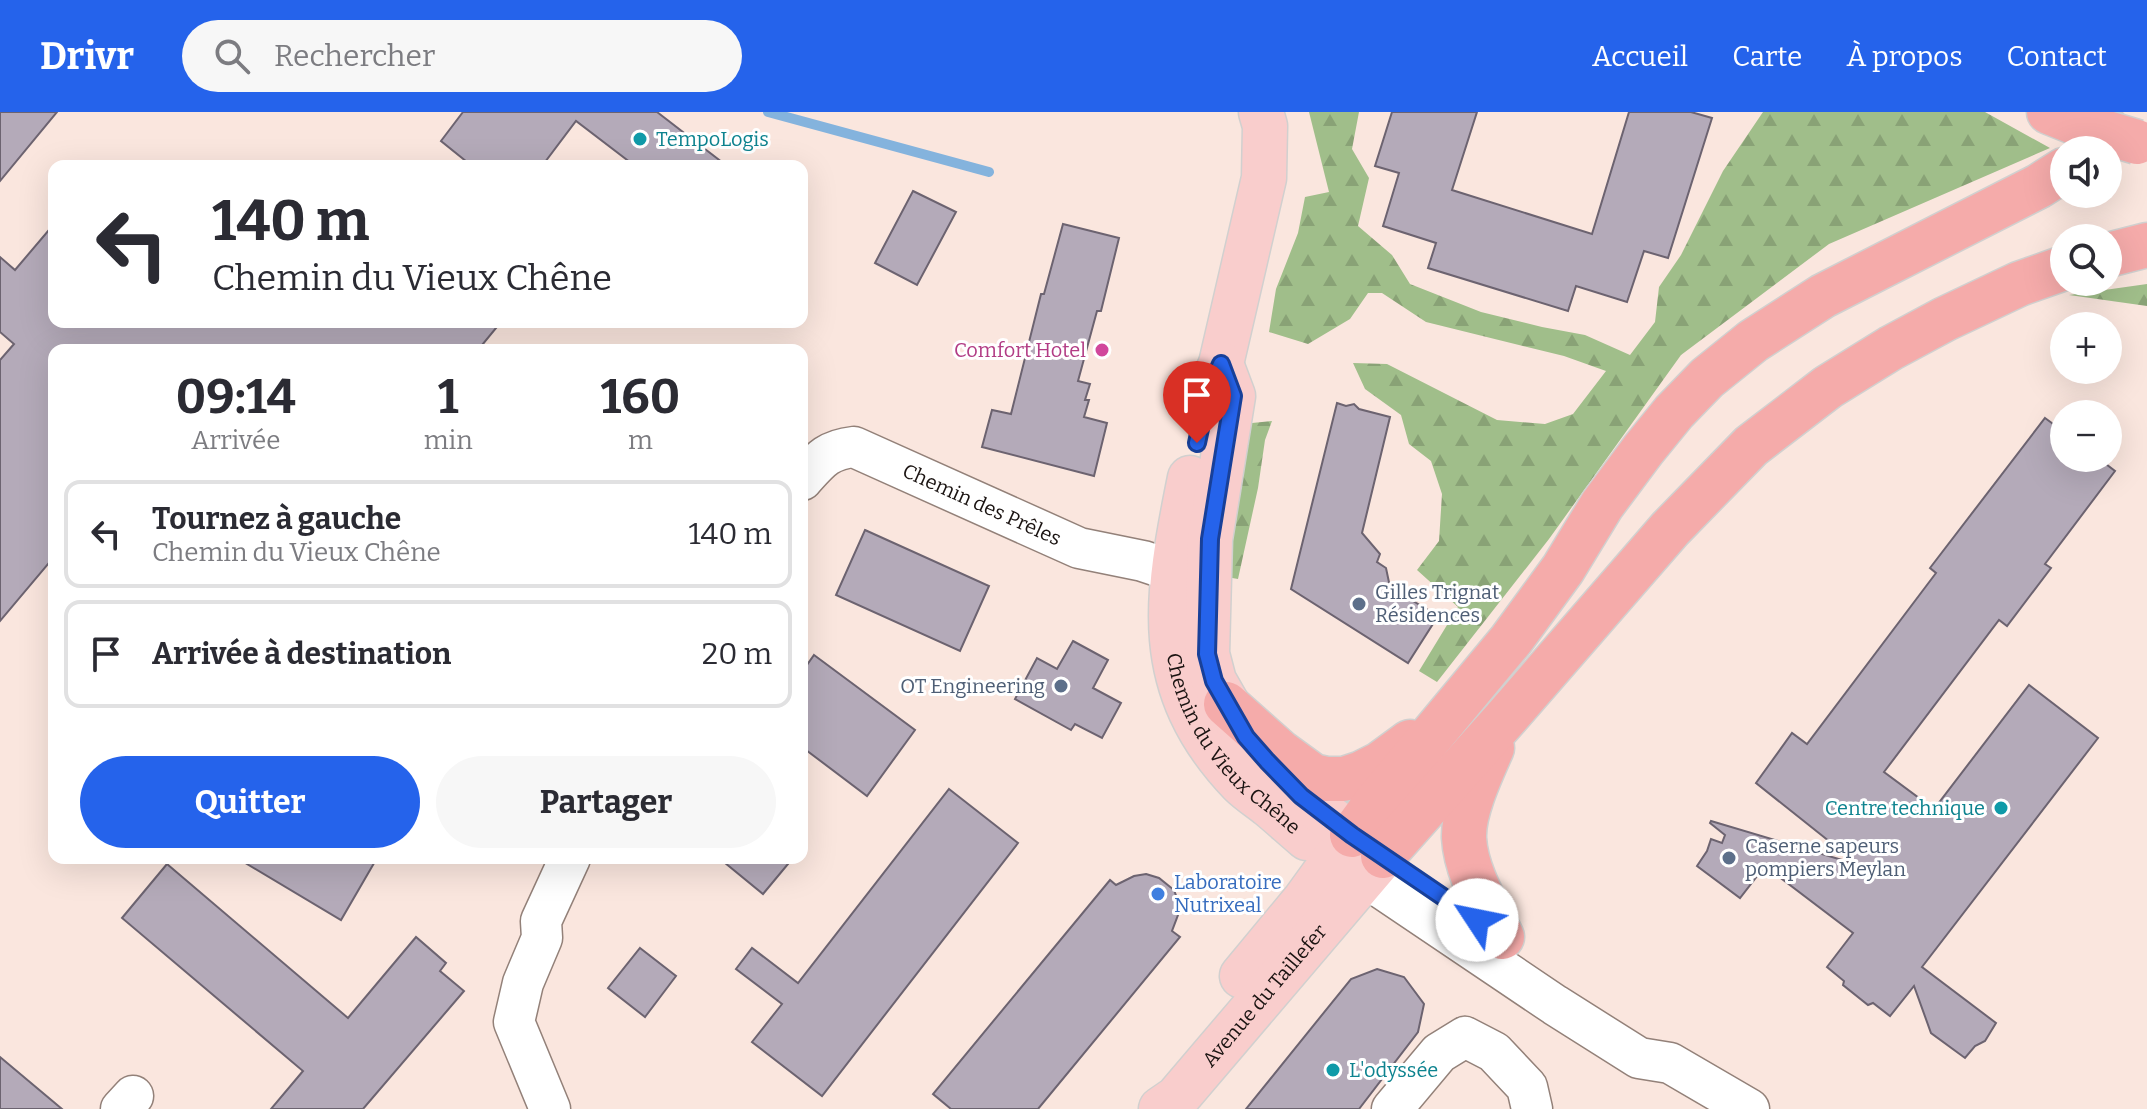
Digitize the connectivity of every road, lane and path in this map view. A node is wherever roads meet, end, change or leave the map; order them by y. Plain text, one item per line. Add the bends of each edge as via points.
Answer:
1 (1261, 112) edge
2 (2066, 119) edge
3 (2142, 143) edge
4 (2050, 179) edge
5 (2147, 245) edge
6 (2122, 251) edge
7 (2050, 273) edge
8 (1221, 364) junction
9 (808, 473) edge
10 (1173, 571) junction
11 (1226, 704) junction
12 (1448, 715) junction
13 (1504, 720) junction
14 (1359, 857) junction
15 (567, 864) edge
16 (1502, 937) junction
17 (1670, 1063) junction
18 (550, 1109) edge
19 (1145, 1109) edge
20 (1161, 1109) edge
21 (1392, 1109) edge
22 (1532, 1109) edge
23 (1749, 1109) edge

1 - 8 main road, Chemin du Vieux Chêne via 1264,178
2 - 3 highway, bridge
4 - 12 highway via 1823,296 1707,378 1643,450 1511,640
5 - 6 highway
7 - 13 highway via 1891,348 1828,387 1751,446 1670,529
8 - 10 main road, Chemin du Vieux Chêne via 1207,396
8 - 11 main road, Chemin du Vieux Chêne via 1233,396 1210,539 1207,654
9 - 10 street, Chemin des Prêles via 836,449 854,447 1079,548
10 - 14 main road, Chemin du Vieux Chêne via 1172,645 1191,715 1242,785 1310,841
11 - 12 highway via 1280,752 1326,779 1371,769
11 - 14 main road, Chemin du Vieux Chêne via 1246,737
12 - 14 highway via 1377,801
13 - 14 highway
13 - 16 highway via 1464,835 1471,872
14 - 16 street, Chemin du Vieux Chêne
14 - 17 street, Chemin du Vieux Chêne via 1555,1005 1639,1058
14 - 19 main road, Avenue du Taillefer via 1152,1086
14 - 20 main road, Avenue du Taillefer via 1177,1098
15 - 18 street via 541,921 542,938 514,1022
16 - 17 street, Chemin du Vieux Chêne via 1654,1040
17 - 23 street, Chemin du Vieux Chêne
21 - 22 street via 1439,1053 1465,1037 1494,1052 1527,1087

